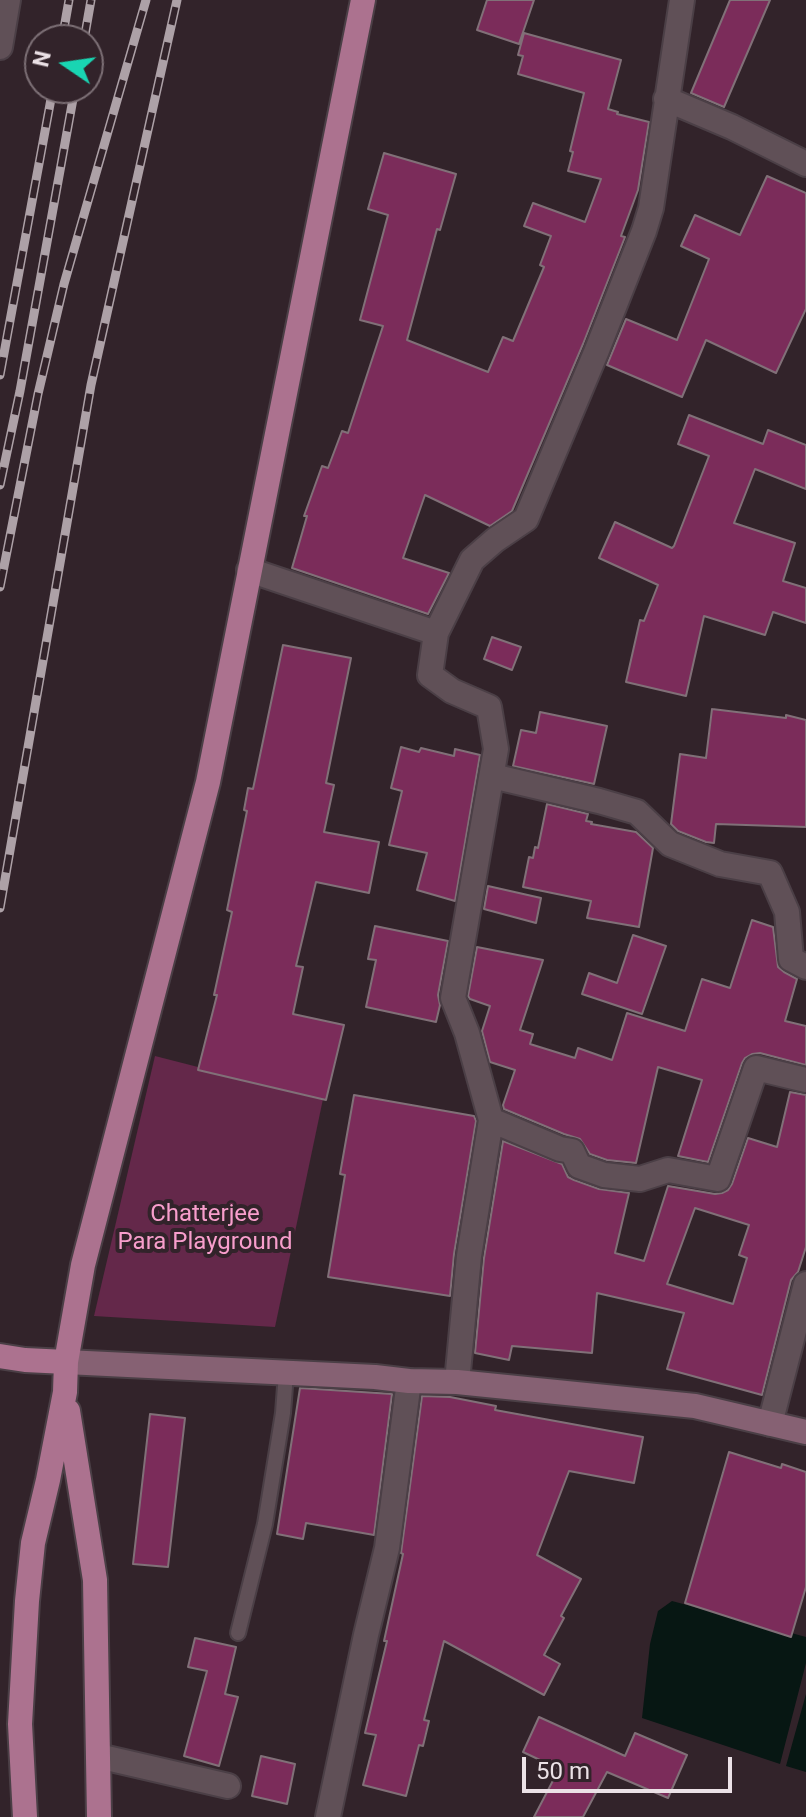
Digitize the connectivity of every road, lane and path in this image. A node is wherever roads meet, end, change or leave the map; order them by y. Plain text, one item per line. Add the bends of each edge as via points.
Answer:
1 (8, 0) edge
2 (363, 0) edge
3 (682, 0) edge
4 (0, 47) edge
5 (666, 99) junction
6 (806, 164) edge
7 (249, 570) junction
8 (436, 633) junction
9 (492, 776) junction
10 (806, 967) edge
11 (806, 1080) edge
12 (491, 1120) junction
13 (806, 1284) edge
14 (0, 1356) edge
15 (66, 1362) junction
16 (286, 1373) junction
17 (409, 1381) junction
18 (457, 1382) junction
19 (65, 1392) junction
20 (770, 1424) junction
21 (806, 1432) edge
22 (238, 1633) dead end
23 (98, 1756) junction
24 (228, 1786) dead end
25 (25, 1817) edge
26 (99, 1817) edge
27 (328, 1817) edge

1 - 4 street
2 - 7 main road
3 - 5 street
5 - 6 street
5 - 8 street via 651,208 526,519 472,560
7 - 8 street
7 - 15 main road via 208,782 83,1265
8 - 9 street via 430,675 489,707 496,749
9 - 10 street via 637,812 670,844 720,864 770,873 787,912 791,959
9 - 12 street via 453,998
11 - 12 street via 756,1068 718,1179 668,1170 640,1179 604,1175 579,1166 572,1151
12 - 18 street via 469,1256
13 - 20 street
14 - 15 main road
15 - 16 main road
15 - 19 main road
16 - 17 main road
16 - 22 lane via 265,1524
17 - 18 main road
17 - 27 street via 387,1548
18 - 20 main road via 695,1406
19 - 23 main road via 95,1580
19 - 25 main road via 33,1543 27,1601 20,1724
20 - 21 main road
23 - 24 street
23 - 26 main road

